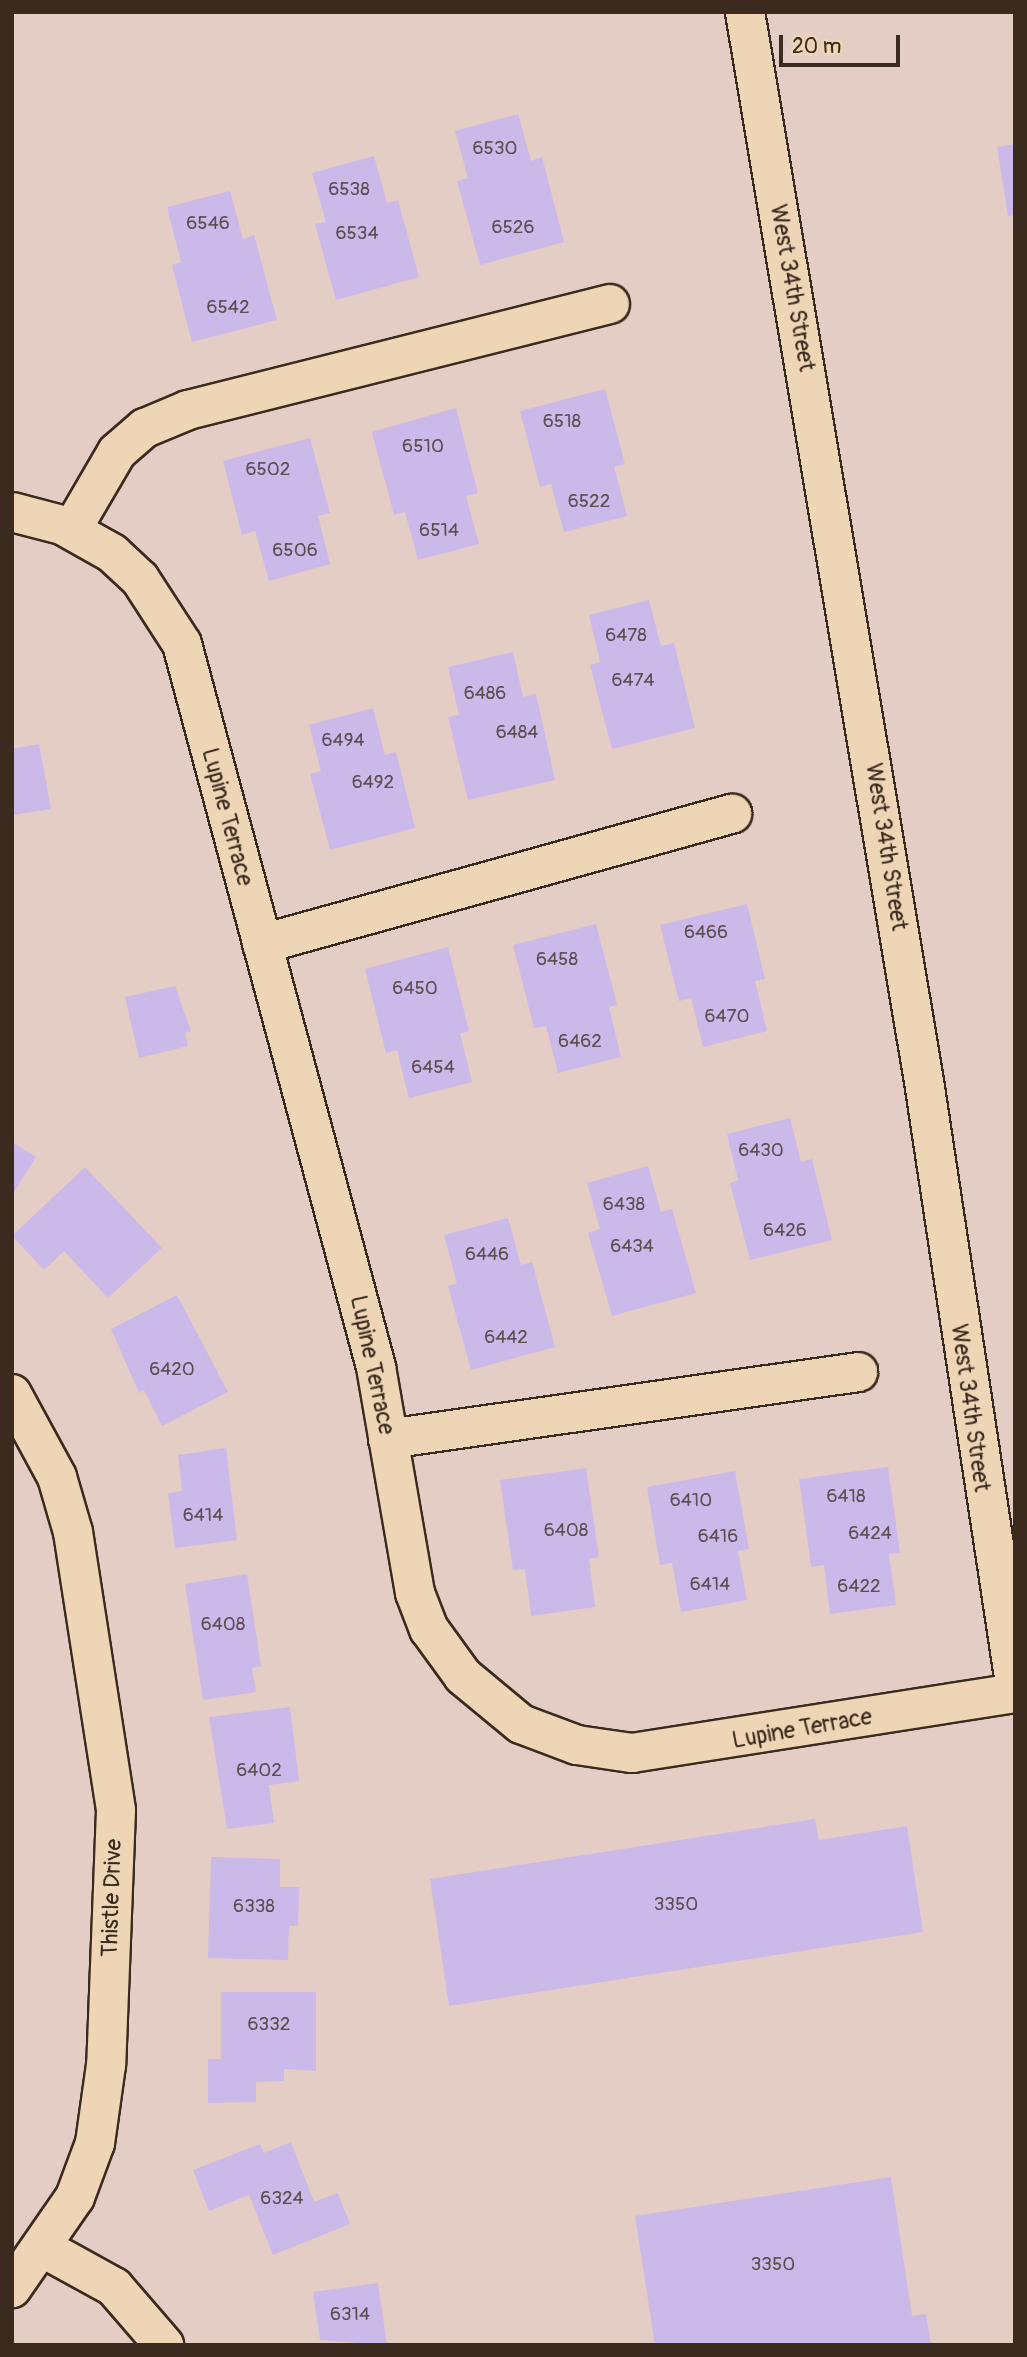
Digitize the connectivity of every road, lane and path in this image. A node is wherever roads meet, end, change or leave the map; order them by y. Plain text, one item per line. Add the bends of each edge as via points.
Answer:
1 (745, 12) edge
2 (610, 304) dead end
3 (12, 512) edge
4 (72, 529) junction
5 (732, 814) dead end
6 (262, 944) junction
7 (858, 1372) dead end
8 (12, 1394) edge
9 (388, 1439) junction
10 (1015, 1684) edge
11 (1015, 1693) edge
12 (45, 2249) junction
13 (12, 2288) edge
14 (164, 2345) edge

1 - 10 street, West 34th Street via 923,1075
2 - 4 street via 188,410 145,428 117,452
3 - 4 street, Lupine Terrace
4 - 6 street, Lupine Terrace via 133,572 174,626
5 - 6 street
6 - 9 street, Lupine Terrace via 376,1367
7 - 9 street
8 - 12 street, Thistle Drive via 57,1478 73,1532 116,1810 102,2104 75,2197
9 - 11 street, Lupine Terrace via 409,1569 429,1629 491,1702 557,1740 651,1753
12 - 13 street, Thistle Drive
12 - 14 street via 114,2287

